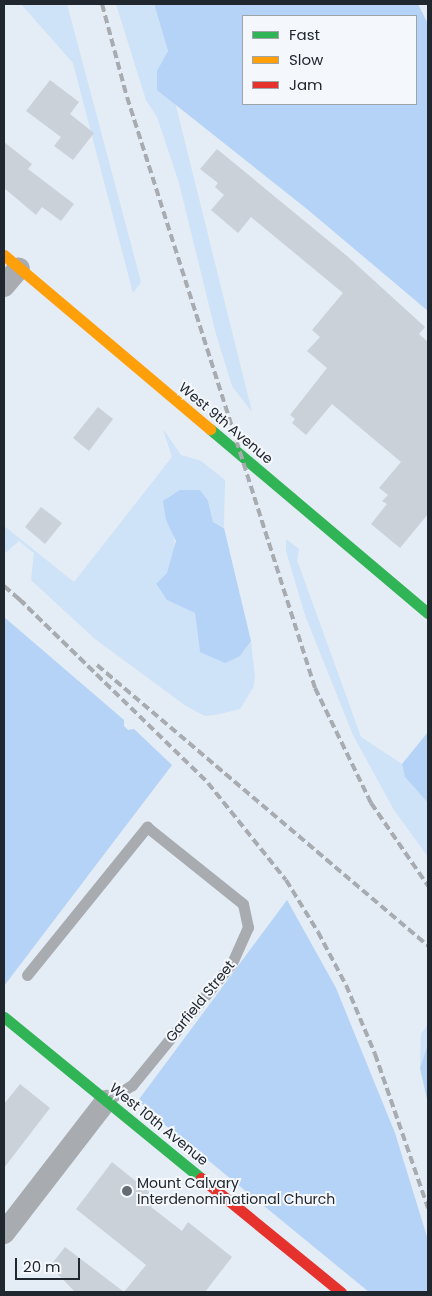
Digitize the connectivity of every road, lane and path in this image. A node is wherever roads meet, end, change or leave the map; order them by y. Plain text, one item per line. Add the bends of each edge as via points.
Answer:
1 (11, 262) edge
2 (4, 286) edge
3 (428, 613) edge
4 (28, 975) dead end
5 (4, 1018) edge
6 (106, 1101) junction
7 (4, 1233) edge
8 (341, 1292) edge

1 - 2 street
1 - 3 street, West 9th Avenue
4 - 6 lane, Garfield Street via 148,827 243,904 248,927 232,963 132,1085
5 - 6 street, West 10th Avenue
6 - 7 street, Garfield Street
6 - 8 street, West 10th Avenue

